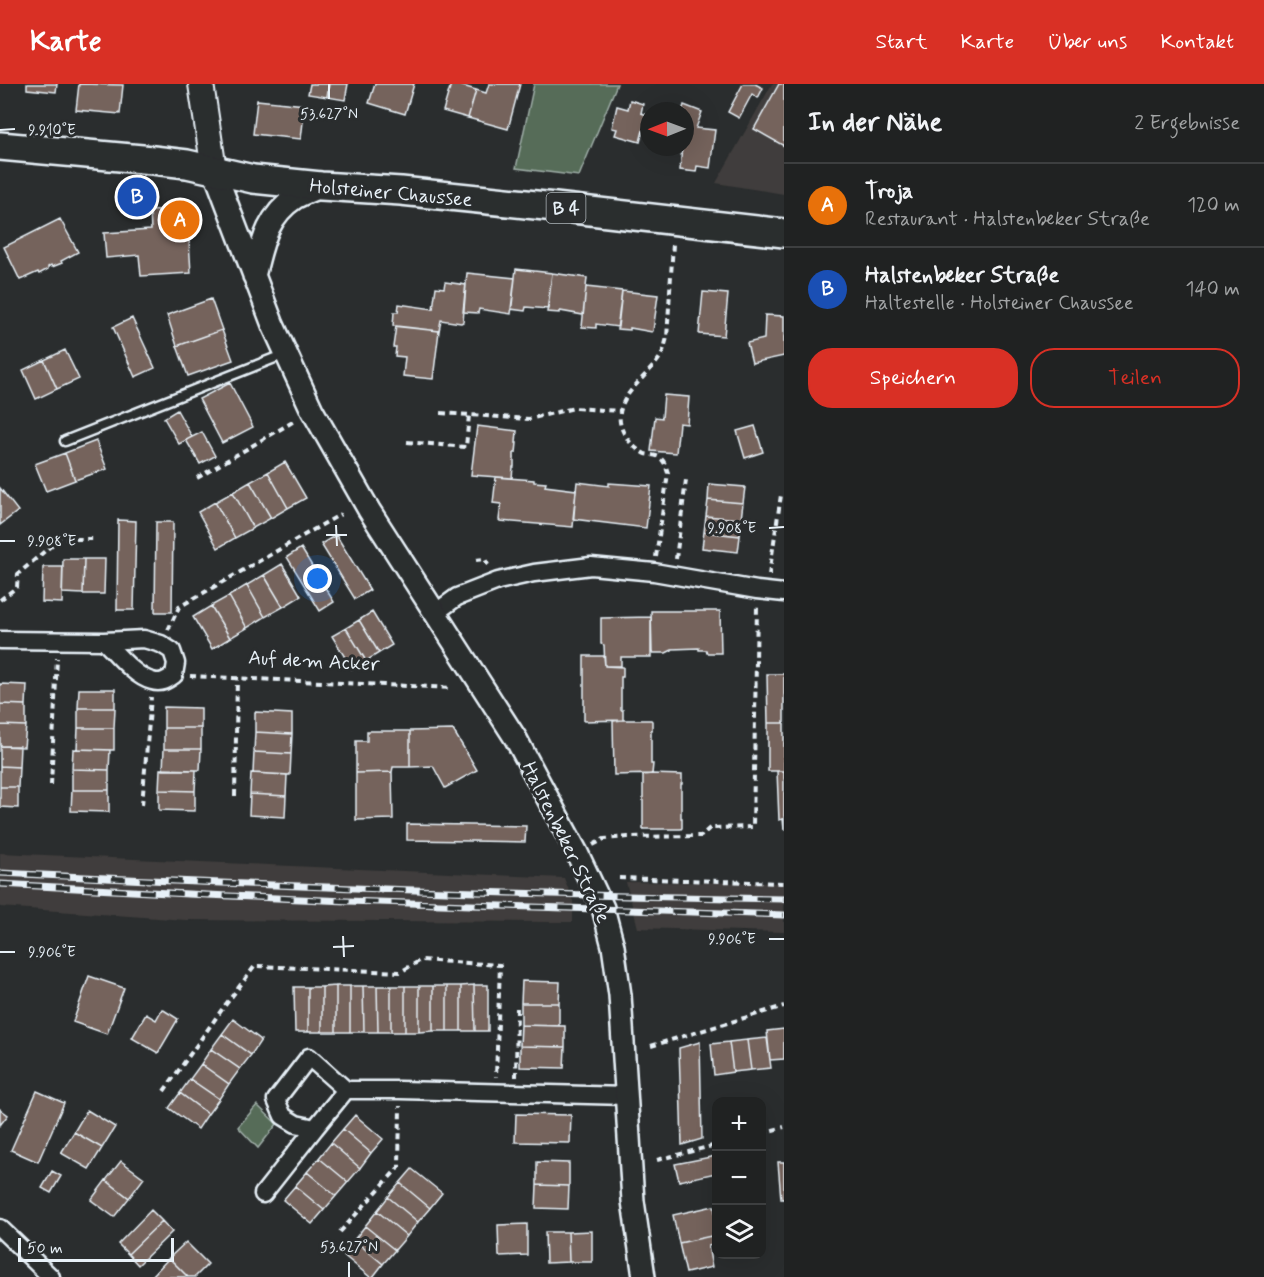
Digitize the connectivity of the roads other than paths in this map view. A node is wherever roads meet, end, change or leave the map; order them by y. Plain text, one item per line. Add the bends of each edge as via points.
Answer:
1 (201, 84) edge
2 (0, 146) edge
3 (214, 170) junction
4 (321, 186) junction
5 (784, 232) edge
6 (254, 276) junction
7 (285, 354) junction
8 (65, 441) dead end
9 (784, 593) edge
10 (435, 613) junction
11 (0, 640) edge
12 (104, 641) junction
13 (346, 1090) junction
14 (627, 1096) junction
15 (315, 1128) junction
16 (263, 1194) dead end
17 (0, 1228) edge
18 (51, 1277) edge
19 (644, 1277) edge

1 - 3 main road
2 - 3 main road, Holsteiner Chaussee / B 4 via 153,160
3 - 4 main road, Holsteiner Chaussee / B 4 via 253,179
3 - 6 street, Halstenbeker Straße
4 - 5 main road, Holsteiner Chaussee / B 4
4 - 6 street via 285,206 272,220
6 - 7 street, Halstenbeker Straße
7 - 8 lane
7 - 10 street, Halstenbeker Straße via 369,510
9 - 10 street via 654,572 591,567 534,573 498,582 457,597
10 - 14 street, Halstenbeker Straße via 516,739 603,908 620,995
11 - 12 street
12 - 12 street via 144,639 161,644 172,651 174,675 153,682 124,662
13 - 14 street
13 - 15 street
13 - 15 street via 309,1057 276,1100 283,1116
14 - 19 street, Halstenbeker Straße via 633,1206
15 - 16 street
17 - 18 street

